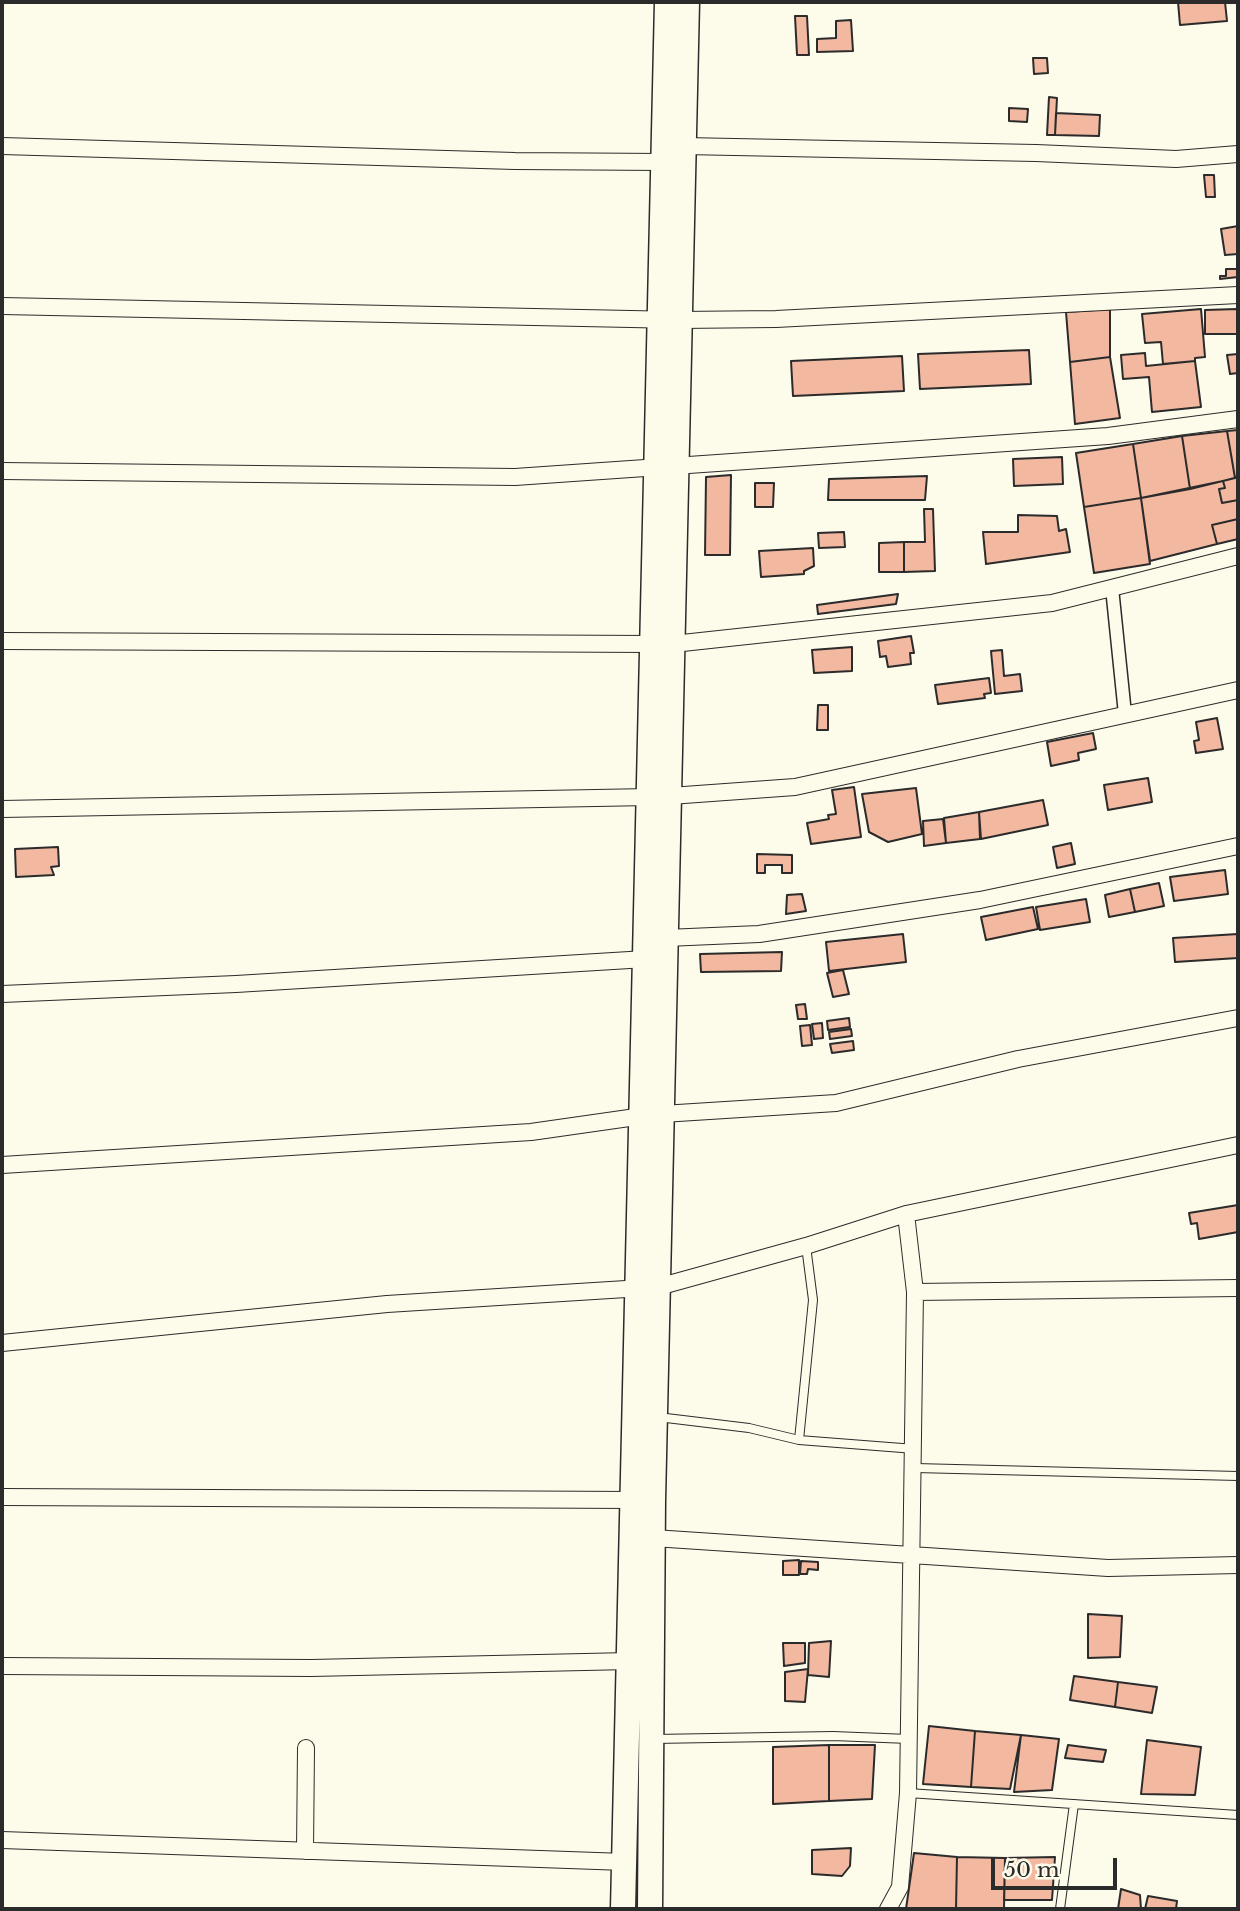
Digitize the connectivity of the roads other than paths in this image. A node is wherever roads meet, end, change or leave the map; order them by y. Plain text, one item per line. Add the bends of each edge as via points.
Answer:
1 (667, 2) edge
2 (687, 2) edge
3 (2, 146) edge
4 (684, 146) junction
5 (1238, 154) edge
6 (663, 162) junction
7 (1238, 295) edge
8 (2, 306) edge
9 (670, 320) junction
10 (1238, 419) edge
11 (666, 465) junction
12 (2, 471) edge
13 (1238, 556) edge
14 (1112, 588) junction
15 (2, 641) edge
16 (663, 644) junction
17 (1238, 690) edge
18 (1125, 714) junction
19 (660, 797) junction
20 (2, 809) edge
21 (1238, 846) edge
22 (657, 891) junction
23 (666, 938) junction
24 (646, 959) junction
25 (2, 994) edge
26 (1238, 1018) edge
27 (652, 1115) junction
28 (1238, 1145) edge
29 (2, 1165) edge
30 (906, 1213) junction
31 (806, 1246) junction
32 (1238, 1287) edge
33 (648, 1288) junction
34 (915, 1292) junction
35 (2, 1343) edge
36 (655, 1416) junction
37 (799, 1440) junction
38 (915, 1449) junction
39 (915, 1468) junction
40 (1238, 1476) edge
41 (2, 1497) edge
42 (634, 1500) junction
43 (653, 1538) junction
44 (913, 1557) junction
45 (1238, 1565) edge
46 (630, 1661) junction
47 (2, 1666) edge
48 (650, 1739) junction
49 (909, 1739) junction
50 (306, 1748) dead end
51 (908, 1793) junction
52 (1074, 1804) junction
53 (1238, 1815) edge
54 (2, 1840) edge
55 (305, 1851) junction
56 (625, 1862) junction
57 (623, 1909) edge
58 (650, 1909) edge
59 (888, 1909) edge
60 (1060, 1909) edge

1 - 6 main road
2 - 4 main road
3 - 6 street
4 - 5 street via 1177,159
4 - 9 main road
6 - 9 main road
7 - 9 street via 776,319
8 - 9 street
9 - 11 main road
10 - 11 street via 1108,436
11 - 12 street via 514,477
11 - 16 main road
13 - 14 street
14 - 16 street via 1052,603
14 - 18 street
15 - 16 street
16 - 19 main road
17 - 18 street
18 - 19 street via 795,787
19 - 20 street
19 - 22 main road
21 - 23 street via 980,900 759,934
22 - 23 main road
22 - 24 main road
23 - 27 main road
24 - 25 street
24 - 27 main road
26 - 27 street via 1018,1059 835,1103
27 - 29 street via 531,1132
27 - 33 main road
28 - 30 street
30 - 31 street
30 - 34 street
31 - 33 street
31 - 37 lane via 813,1300
32 - 34 street
33 - 35 street via 387,1304
33 - 36 main road
33 - 42 main road
34 - 38 street
36 - 37 lane via 749,1428
36 - 43 main road
37 - 38 lane
38 - 39 street
39 - 40 lane
39 - 44 street
41 - 42 street
42 - 46 main road
43 - 44 street
43 - 48 main road
44 - 45 street via 1108,1568
44 - 49 street
46 - 47 street via 310,1668
46 - 56 main road
48 - 49 lane
48 - 58 main road
49 - 51 street
50 - 55 street
51 - 52 lane
51 - 59 street via 900,1887
52 - 53 lane
52 - 60 lane
54 - 55 street
55 - 56 street
56 - 57 main road

